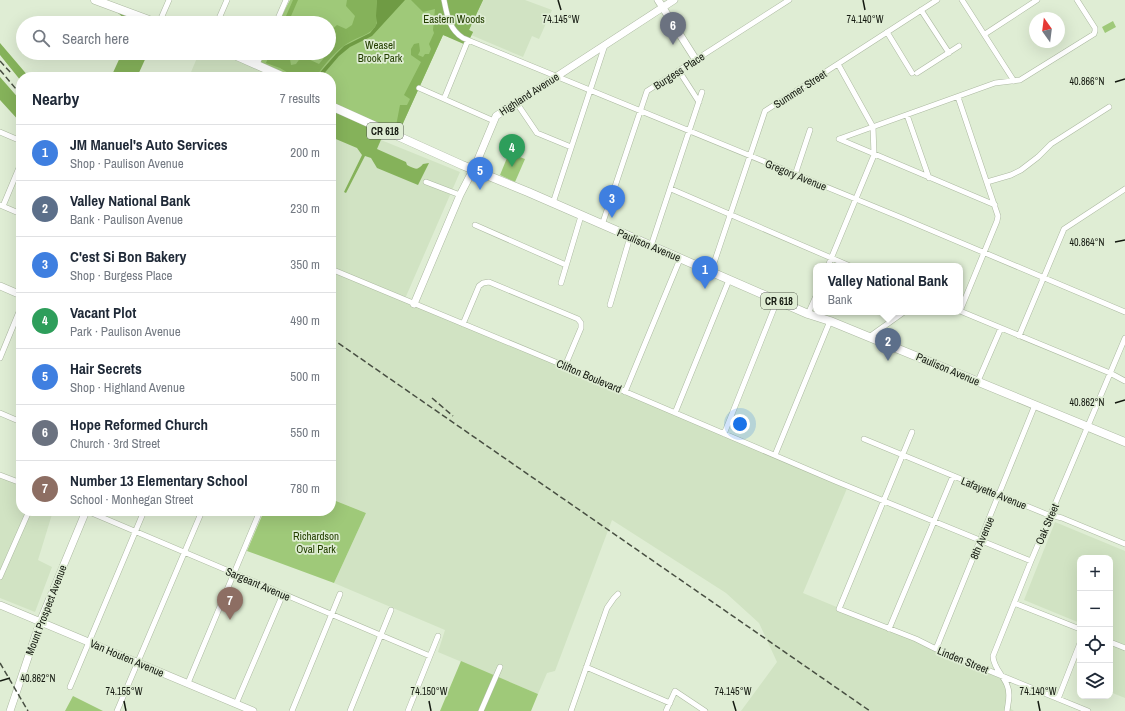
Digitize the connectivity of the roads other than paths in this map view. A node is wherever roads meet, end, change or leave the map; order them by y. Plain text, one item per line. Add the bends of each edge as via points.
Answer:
1 (95, 0) edge
2 (169, 0) edge
3 (227, 0) edge
4 (286, 0) edge
5 (444, 0) edge
6 (658, 0) edge
7 (674, 0) edge
8 (789, 0) edge
9 (937, 0) edge
10 (962, 0) edge
11 (1037, 0) edge
12 (1077, 0) edge
13 (110, 2) edge
14 (662, 8) junction
15 (921, 10) junction
16 (142, 16) edge
17 (161, 16) edge
18 (220, 16) edge
19 (279, 16) edge
20 (887, 32) junction
21 (984, 34) junction
22 (468, 40) junction
23 (605, 45) junction
24 (959, 46) dead end
25 (948, 53) junction
26 (247, 60) edge
27 (259, 60) edge
28 (696, 60) junction
29 (257, 64) junction
30 (838, 64) junction
31 (679, 71) junction
32 (274, 72) edge
33 (556, 76) junction
34 (1014, 81) junction
35 (419, 88) dead end
36 (590, 90) junction
37 (702, 92) dead end
38 (958, 97) junction
39 (444, 99) junction
40 (516, 102) junction
41 (699, 102) junction
42 (1109, 107) dead end
43 (336, 108) edge
44 (640, 111) junction
45 (907, 115) junction
46 (494, 121) junction
47 (873, 127) junction
48 (810, 130) dead end
49 (690, 131) junction
50 (0, 132) edge
51 (16, 139) edge
52 (571, 147) junction
53 (874, 155) junction
54 (749, 156) junction
55 (473, 170) junction
56 (16, 174) edge
57 (795, 175) junction
58 (929, 178) junction
59 (426, 182) dead end
60 (987, 182) junction
61 (671, 188) junction
62 (1125, 189) edge
63 (460, 195) junction
64 (856, 200) junction
65 (553, 203) junction
66 (2, 205) edge
67 (995, 205) junction
68 (16, 212) edge
69 (730, 215) junction
70 (581, 216) junction
71 (475, 225) dead end
72 (602, 225) junction
73 (630, 237) junction
74 (651, 246) junction
75 (984, 252) junction
76 (832, 258) junction
77 (680, 259) junction
78 (830, 263) edge
79 (843, 263) edge
80 (566, 265) junction
81 (336, 271) edge
82 (711, 272) junction
83 (1044, 277) junction
84 (729, 280) junction
85 (561, 283) dead end
86 (0, 286) edge
87 (16, 293) edge
88 (777, 301) junction
89 (813, 303) edge
90 (414, 304) junction
91 (963, 304) edge
92 (610, 305) dead end
93 (963, 312) edge
94 (1125, 312) edge
95 (808, 314) junction
96 (900, 315) edge
97 (16, 319) edge
98 (830, 321) junction
99 (463, 324) junction
100 (1001, 328) junction
101 (1019, 336) junction
102 (869, 337) junction
103 (1125, 338) edge
104 (1, 355) edge
105 (565, 366) junction
106 (1110, 373) junction
107 (1125, 381) edge
108 (978, 382) junction
109 (626, 392) junction
110 (1036, 405) junction
111 (0, 413) edge
112 (675, 413) junction
113 (16, 420) edge
114 (1087, 427) junction
115 (912, 432) dead end
116 (724, 434) junction
117 (864, 439) dead end
118 (1125, 442) edge
119 (775, 455) junction
120 (903, 455) junction
121 (0, 474) edge
122 (953, 476) junction
123 (16, 481) edge
124 (1000, 495) junction
125 (884, 501) junction
126 (1051, 515) junction
127 (26, 516) edge
128 (84, 516) edge
129 (98, 516) edge
130 (142, 516) edge
131 (200, 516) edge
132 (258, 516) edge
133 (934, 521) junction
134 (135, 532) junction
135 (980, 541) junction
136 (1125, 544) edge
137 (184, 553) junction
138 (1031, 562) junction
139 (233, 574) junction
140 (0, 577) edge
141 (283, 594) junction
142 (340, 594) dead end
143 (618, 594) dead end
144 (1014, 603) junction
145 (0, 605) edge
146 (391, 610) dead end
147 (332, 615) junction
148 (40, 622) junction
149 (1077, 628) edge
150 (889, 629) junction
151 (381, 635) junction
152 (438, 636) dead end
153 (89, 642) junction
154 (1113, 643) edge
155 (1125, 648) edge
156 (936, 649) junction
157 (1077, 651) edge
158 (430, 656) junction
159 (138, 663) junction
160 (500, 667) dead end
161 (586, 667) junction
162 (1001, 675) junction
163 (188, 683) junction
164 (70, 687) dead end
165 (1058, 699) junction
166 (670, 703) junction
167 (236, 704) junction
168 (10, 711) edge
169 (117, 711) edge
170 (253, 711) edge
171 (292, 711) edge
172 (350, 711) edge
173 (408, 711) edge
174 (481, 711) edge
175 (571, 711) edge
176 (666, 711) edge
177 (705, 711) edge
178 (1007, 711) edge
179 (1088, 711) edge

1 - 13 main road
2 - 17 street
3 - 18 street
4 - 19 street
5 - 22 street, Gregory Avenue via 451,25
6 - 14 street
7 - 14 street, Highland Avenue
8 - 28 street, Burgess Place
9 - 15 street, Summer Street
10 - 21 street
11 - 21 street
12 - 34 street via 1093,25 1094,34 1020,80
13 - 16 main road
14 - 23 street, Highland Avenue
14 - 28 street
15 - 20 street, Summer Street
15 - 25 street
20 - 25 street via 914,73
20 - 30 street, Summer Street
21 - 34 street
22 - 33 street, Gregory Avenue
22 - 39 street
23 - 33 street, Highland Avenue
23 - 36 street
24 - 25 street
26 - 29 main road
27 - 29 street
28 - 31 street, Burgess Place
29 - 32 main road
30 - 47 street
30 - 54 street, Summer Street via 765,111
31 - 41 street
31 - 44 street, Burgess Place via 647,91
33 - 36 street, Gregory Avenue
33 - 40 street, Highland Avenue
34 - 38 street via 995,83
35 - 39 street
36 - 44 street, Gregory Avenue
36 - 52 street
37 - 41 street
38 - 45 street
38 - 60 street
39 - 46 street
40 - 46 street, Highland Avenue via 496,116
40 - 52 street via 537,133
41 - 49 street
42 - 60 street via 1051,144 1021,170
43 - 55 main road, Paulison Avenue / CR 618
44 - 49 street, Gregory Avenue
44 - 72 street, Burgess Place
45 - 47 street
45 - 58 street
46 - 55 street, Highland Avenue
47 - 53 street
47 - 53 street via 840,139
48 - 57 street
49 - 54 street, Gregory Avenue
49 - 61 street
50 - 51 street
52 - 65 street
53 - 58 street
53 - 64 street
54 - 57 street, Gregory Avenue
54 - 69 street, Summer Street
55 - 63 street, Highland Avenue
55 - 65 main road, Paulison Avenue / CR 618
56 - 66 street
57 - 64 street, Gregory Avenue
58 - 67 street
59 - 63 street
60 - 67 street
61 - 69 street
61 - 74 street
62 - 83 street via 1064,229
63 - 90 street, Highland Avenue
64 - 75 street, Gregory Avenue
64 - 76 street
65 - 70 main road, Paulison Avenue / CR 618
66 - 68 street
67 - 75 street via 998,212 997,221
69 - 76 street
69 - 82 street, Summer Street
70 - 72 main road, Paulison Avenue / CR 618
70 - 80 street
71 - 80 street
72 - 73 main road, Paulison Avenue / CR 618
73 - 74 main road, Paulison Avenue / CR 618
73 - 92 street
74 - 77 main road, Paulison Avenue / CR 618
75 - 83 street, Gregory Avenue
75 - 91 street
76 - 78 street
76 - 79 street
77 - 82 main road, Paulison Avenue / CR 618
77 - 109 street
80 - 85 street
81 - 90 street, Clifton Boulevard
82 - 84 main road, Paulison Avenue / CR 618
83 - 94 street, Gregory Avenue
83 - 101 street
84 - 88 main road, Paulison Avenue / CR 618
84 - 112 street
86 - 87 street
88 - 95 main road, Paulison Avenue / CR 618
88 - 116 street
89 - 95 street
90 - 99 street, Clifton Boulevard
93 - 100 street
95 - 98 main road, Paulison Avenue / CR 618
96 - 102 street
97 - 104 street
98 - 102 main road, Paulison Avenue / CR 618
98 - 119 street
99 - 105 street, Clifton Boulevard
99 - 105 street via 479,286 489,282 578,319 581,328
100 - 101 street
100 - 108 street
101 - 106 street
102 - 108 main road, Paulison Avenue / CR 618
103 - 106 street, Oak Street
105 - 109 street, Clifton Boulevard
106 - 107 street
106 - 114 street, Oak Street
108 - 110 main road, Paulison Avenue / CR 618
109 - 112 street, Clifton Boulevard
110 - 114 main road, Paulison Avenue / CR 618
110 - 124 street, 8th Avenue
111 - 113 street
112 - 116 street, Clifton Boulevard
114 - 118 main road, Paulison Avenue / CR 618
114 - 126 street, Oak Street
115 - 120 street
116 - 119 street, Clifton Boulevard
117 - 120 street, Lafayette Avenue
119 - 125 street, Clifton Boulevard
120 - 122 street, Lafayette Avenue
120 - 125 street
121 - 123 street
122 - 124 street, Lafayette Avenue
122 - 133 street
124 - 126 street, Lafayette Avenue
124 - 135 street, 8th Avenue
125 - 133 street, Clifton Boulevard
125 - 150 street, Linden Street via 839,609
126 - 136 street, Lafayette Avenue
126 - 138 street, Oak Street
127 - 140 street
128 - 148 street, Mount Prospect Avenue
129 - 134 street, Sargeant Avenue
130 - 134 street
131 - 137 street
132 - 139 street
133 - 135 street, Clifton Boulevard
133 - 150 street
134 - 137 street, Sargeant Avenue
134 - 153 street
135 - 138 street, Clifton Boulevard
135 - 156 street, 8th Avenue
137 - 139 street, Sargeant Avenue
137 - 159 street
138 - 144 street, Oak Street
139 - 141 street, Sargeant Avenue
139 - 163 street
141 - 147 street, Sargeant Avenue
141 - 167 street
142 - 147 street
143 - 161 street via 608,608
144 - 149 street
144 - 162 street, Oak Street via 993,656
145 - 148 street, Van Houten Avenue
146 - 151 street
147 - 151 street, Sargeant Avenue
147 - 171 street
148 - 153 street, Van Houten Avenue
148 - 168 street, Mount Prospect Avenue
150 - 156 street, Linden Street
151 - 158 street, Sargeant Avenue
151 - 172 street
152 - 158 street
153 - 159 street, Van Houten Avenue
153 - 164 street
154 - 155 street
156 - 162 street, Linden Street
157 - 165 street
158 - 173 street
159 - 163 street, Van Houten Avenue
159 - 169 street
160 - 174 street
161 - 166 street
161 - 175 street
162 - 165 street, Linden Street
162 - 178 street, Oak Street via 1010,694
163 - 167 street, Van Houten Avenue
165 - 179 street, Linden Street
166 - 176 street
166 - 177 street via 675,691
167 - 170 street, Van Houten Avenue

